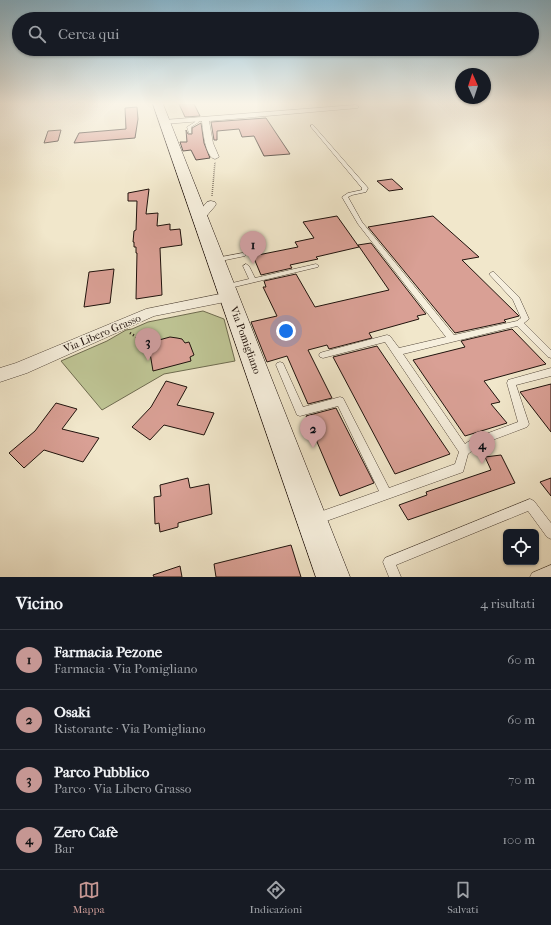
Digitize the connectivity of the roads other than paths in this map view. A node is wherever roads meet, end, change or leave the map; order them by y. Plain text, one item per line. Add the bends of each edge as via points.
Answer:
1 (170, 131) edge
2 (205, 131) edge
3 (316, 131) edge
4 (215, 157) road end
5 (243, 254) dead end
6 (216, 260) junction
7 (246, 266) dead end
8 (316, 266) dead end
9 (492, 274) dead end
10 (253, 281) junction
11 (228, 292) junction
12 (519, 323) junction
13 (452, 339) junction
14 (397, 352) junction
15 (323, 355) dead end
16 (551, 355) edge
17 (280, 365) dead end
18 (551, 372) edge
19 (0, 374) edge
20 (464, 451) junction
21 (386, 494) junction
22 (312, 520) junction
23 (551, 533) edge
24 (551, 571) edge
25 (333, 577) edge
26 (395, 577) edge
27 (536, 577) edge

1 - 6 main road, Via Pomigliano via 206,211
2 - 4 street
3 - 13 lane via 365,188 364,191 345,197 360,223
5 - 6 lane
6 - 11 main road, Via Pomigliano
7 - 10 lane
8 - 10 lane
9 - 12 lane via 516,299 525,319
10 - 11 lane
11 - 19 street, Via Libero Grasso via 151,312 21,368
11 - 22 main road, Via Pomigliano
12 - 13 lane
12 - 16 lane
13 - 14 lane
14 - 15 lane via 387,338
14 - 20 lane
17 - 21 lane via 300,412 340,401
18 - 20 lane via 511,383 524,424 476,442
20 - 21 lane via 459,468
21 - 22 lane
22 - 25 main road, Via Pomigliano
23 - 26 lane via 530,505 389,562
24 - 27 lane

